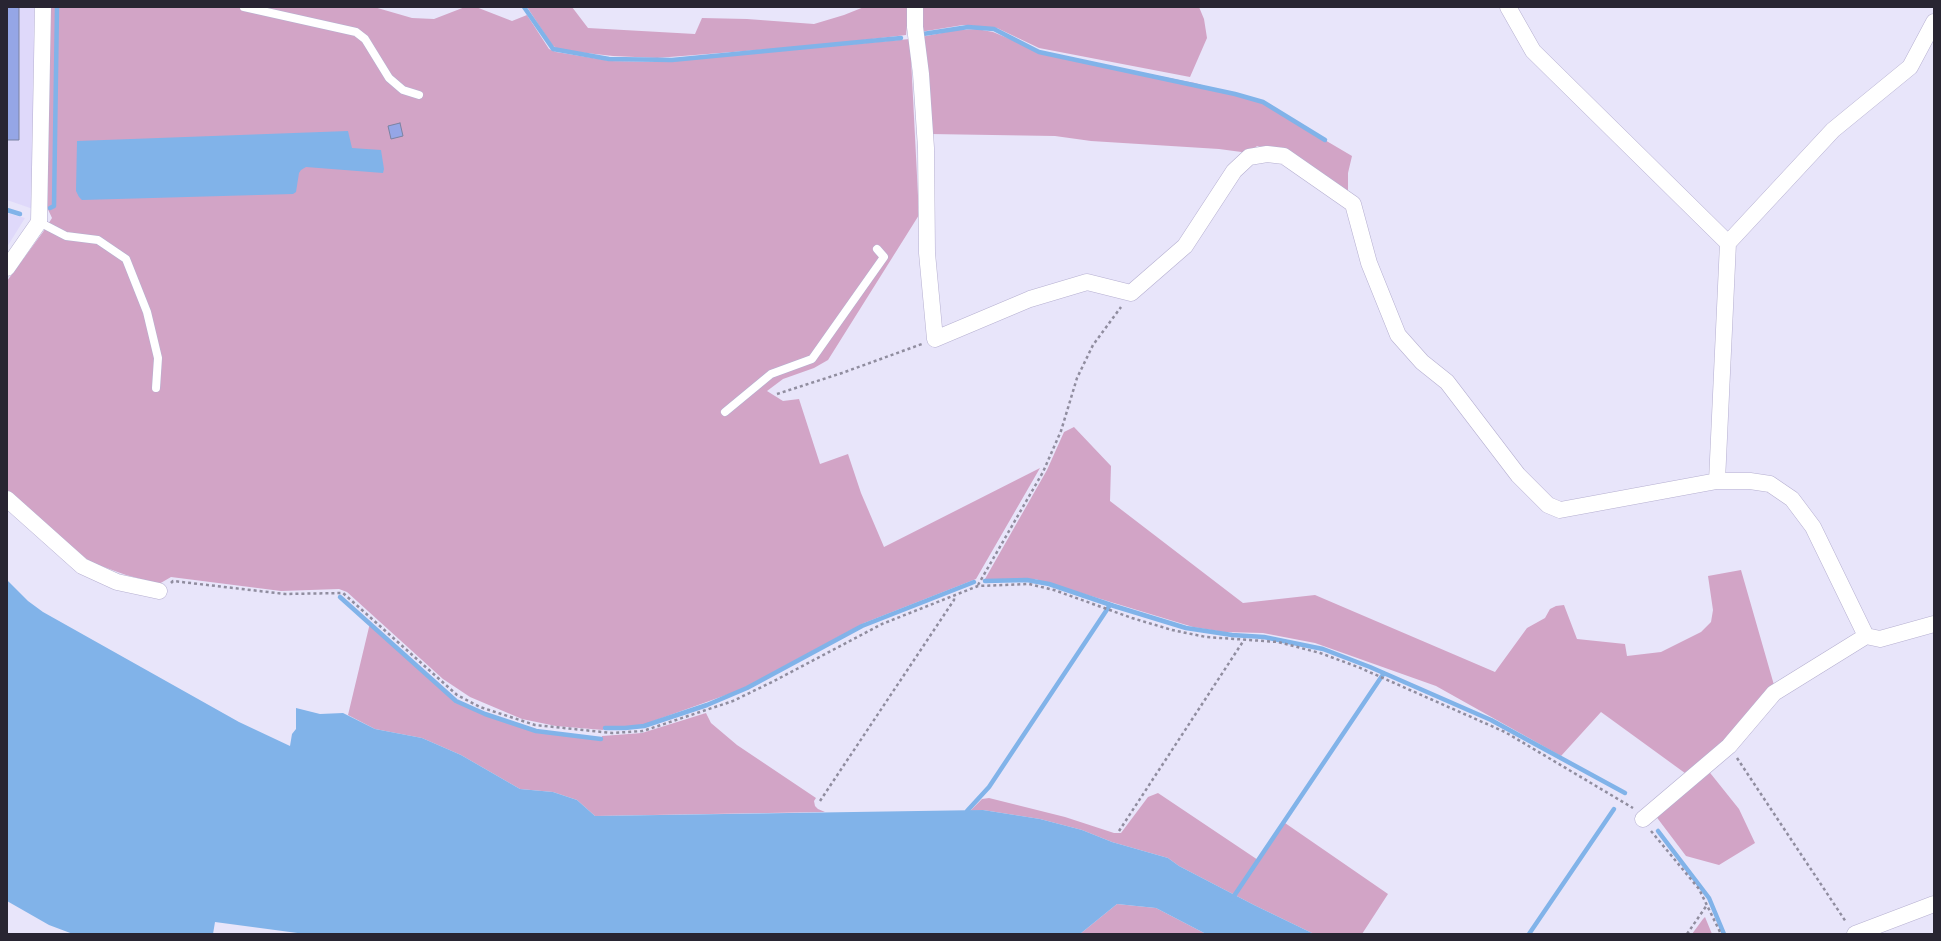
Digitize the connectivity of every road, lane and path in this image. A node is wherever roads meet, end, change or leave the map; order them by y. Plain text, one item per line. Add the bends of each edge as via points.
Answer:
1 (44, 7) edge
2 (244, 7) edge
3 (915, 7) edge
4 (1508, 7) edge
5 (1934, 22) edge
6 (419, 95) dead end
7 (40, 222) junction
8 (1728, 243) junction
9 (877, 250) dead end
10 (7, 268) edge
11 (1130, 293) junction
12 (935, 338) junction
13 (156, 388) dead end
14 (778, 394) dead end
15 (725, 412) dead end
16 (1717, 481) junction
17 (7, 499) edge
18 (978, 586) junction
19 (159, 591) joint
20 (954, 596) junction
21 (1934, 624) edge
22 (1866, 636) junction
23 (1244, 640) junction
24 (1729, 746) junction
25 (820, 801) dead end
26 (1643, 819) junction
27 (1119, 831) dead end
28 (1934, 904) edge
29 (1707, 905) junction
30 (1853, 931) edge
31 (1687, 934) edge
32 (1721, 934) edge

1 - 7 street
2 - 6 lane via 356,32 365,39 389,78 402,90
3 - 12 street via 926,148 927,253
4 - 8 street via 1533,51
5 - 8 street via 1910,67 1833,130
7 - 10 street
7 - 13 lane via 66,236 98,240 126,259 147,312 158,358
8 - 16 street
9 - 15 lane via 884,257 812,359 772,374
11 - 12 street via 1087,282 1030,299
11 - 16 street via 1185,246 1234,170 1249,158 1267,154 1284,156 1353,204 1369,263 1398,335 1422,362 1447,382 1518,475 1548,505 1560,510
11 - 18 path via 1093,345 1077,378 1061,431 1043,472
12 - 14 path
16 - 22 street via 1770,484 1792,499 1813,527
17 - 19 street via 82,566 117,582
18 - 20 path
18 - 23 path via 1029,584 1172,630
19 - 20 path via 173,581 285,594 343,593 451,690 480,707 535,726 612,733 643,730 733,700 882,624
20 - 25 path via 954,600
21 - 22 street via 1880,639
22 - 24 street via 1774,693
23 - 26 path via 1278,642 1320,653 1358,667 1505,732 1631,805
23 - 27 path
24 - 26 street
24 - 30 path
26 - 29 path via 1658,842 1699,889
28 - 30 street
29 - 31 path
29 - 32 path

